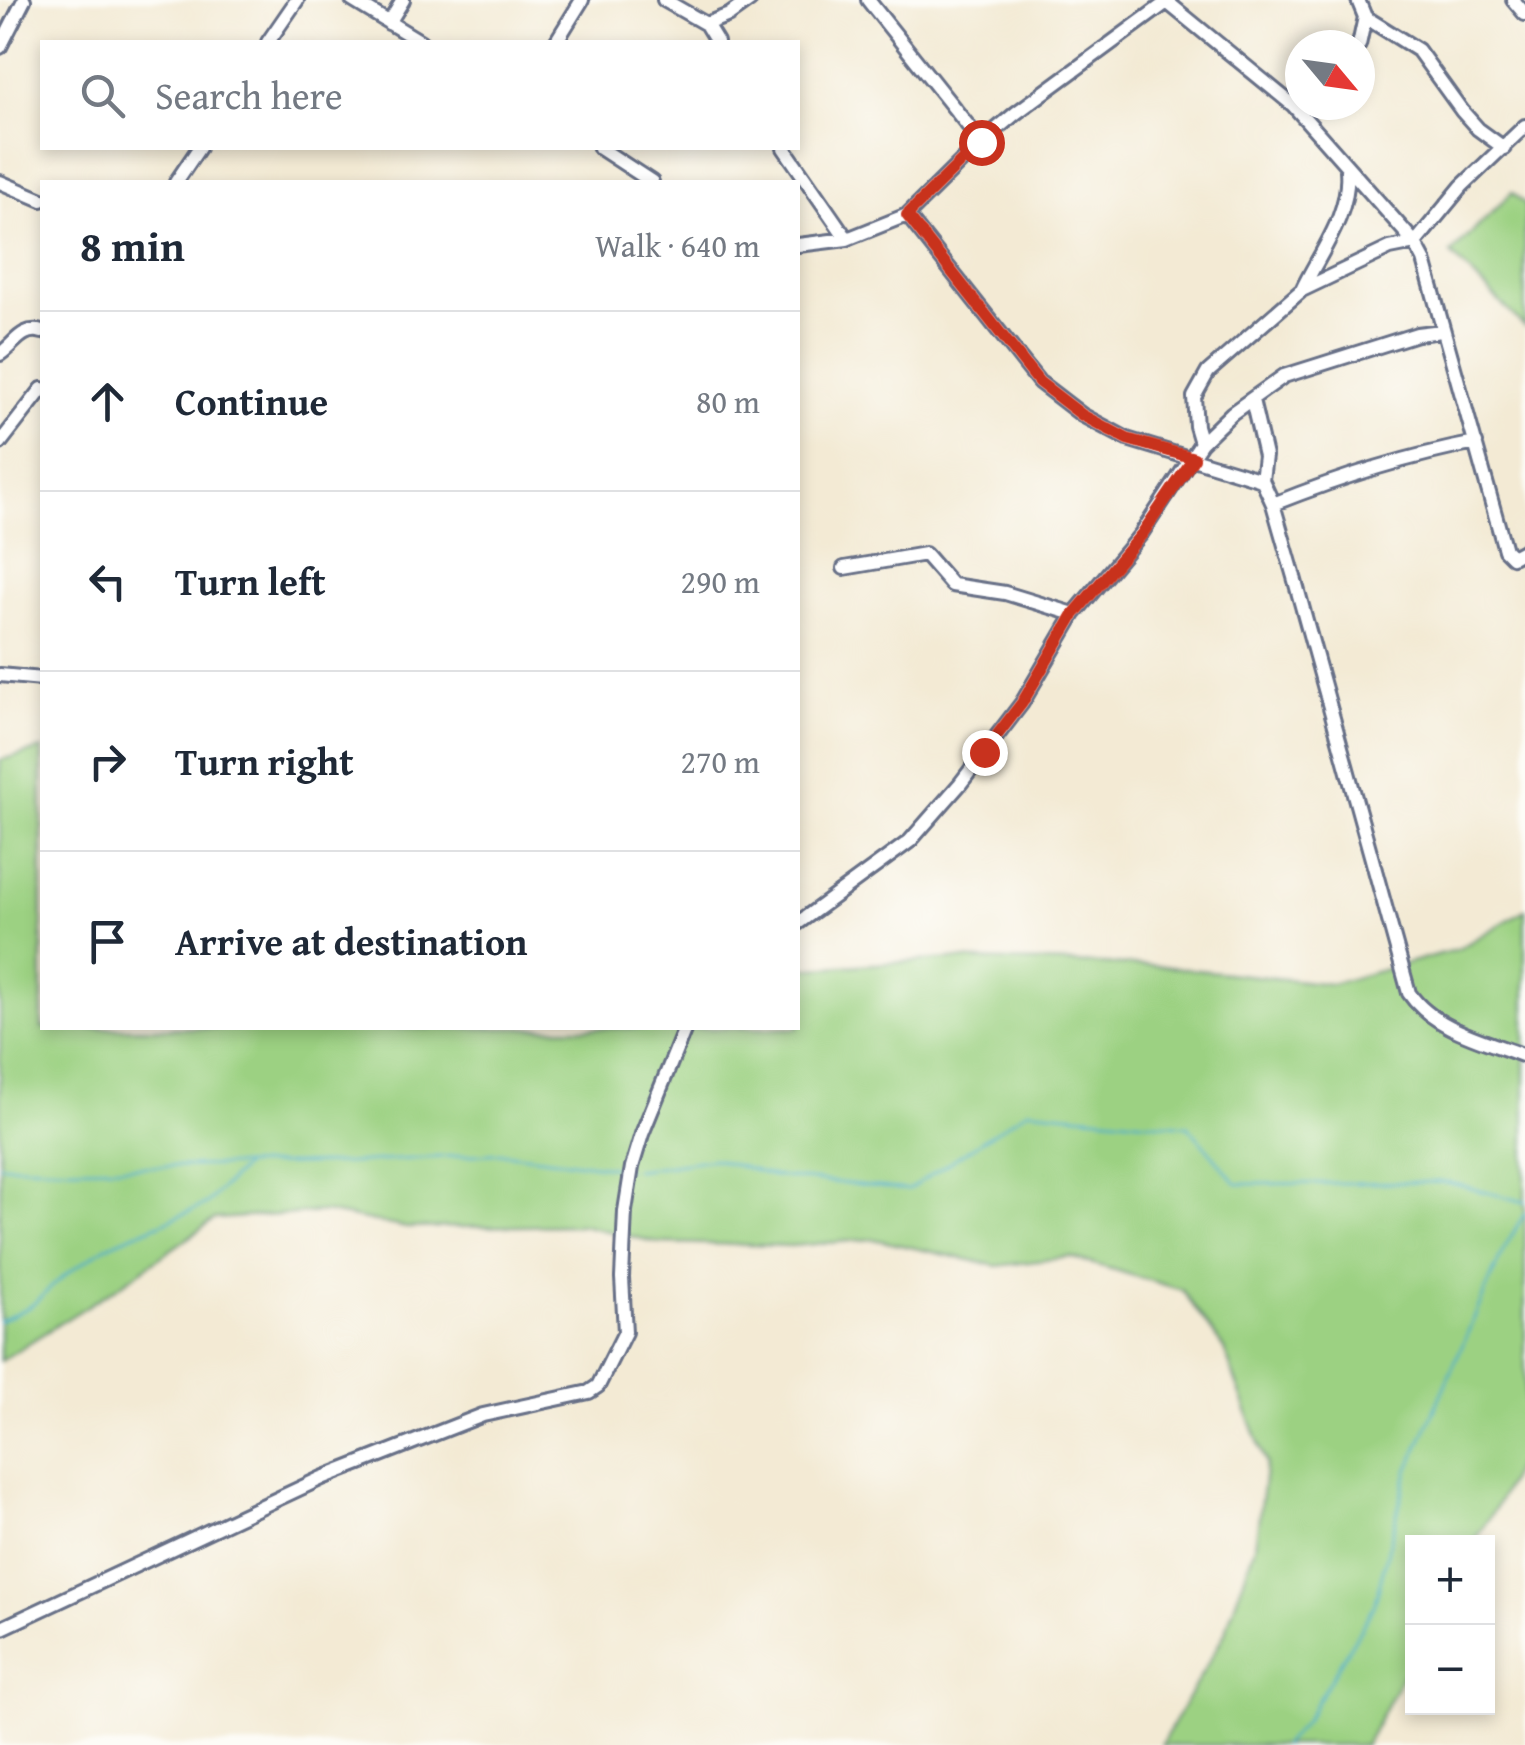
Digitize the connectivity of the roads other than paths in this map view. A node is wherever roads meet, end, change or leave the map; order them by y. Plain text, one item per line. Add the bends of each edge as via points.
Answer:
1 (24, 0) edge
2 (297, 0) edge
3 (352, 0) edge
4 (403, 0) edge
5 (582, 0) edge
6 (664, 0) edge
7 (750, 0) edge
8 (868, 0) edge
9 (1358, 0) edge
10 (1513, 0) edge
11 (1168, 1) edge
12 (1525, 14) edge
13 (1365, 17) junction
14 (389, 23) junction
15 (706, 24) junction
16 (1362, 30) edge
17 (269, 40) edge
18 (418, 40) edge
19 (557, 40) edge
20 (717, 40) edge
21 (0, 47) edge
22 (1285, 93) edge
23 (1310, 120) edge
24 (1525, 126) edge
25 (981, 142) junction
26 (1504, 148) junction
27 (199, 150) edge
28 (603, 150) edge
29 (785, 150) edge
30 (1347, 170) junction
31 (177, 180) edge
32 (649, 180) edge
33 (0, 182) edge
34 (40, 199) edge
35 (907, 215) junction
36 (847, 239) junction
37 (1415, 243) junction
38 (800, 245) edge
39 (1302, 290) junction
40 (1442, 331) junction
41 (40, 332) edge
42 (0, 354) edge
43 (40, 392) edge
44 (1252, 400) junction
45 (0, 443) edge
46 (1201, 443) junction
47 (1476, 443) junction
48 (1194, 458) junction
49 (1262, 480) junction
50 (1273, 504) junction
51 (1525, 550) edge
52 (844, 568) dead end
53 (1074, 614) junction
54 (0, 675) edge
55 (40, 679) edge
56 (800, 922) edge
57 (684, 1030) edge
58 (1525, 1056) edge
59 (0, 1629) edge

1 - 21 street
2 - 17 street
3 - 14 street
4 - 14 street
5 - 19 street
6 - 15 street
7 - 15 street
8 - 25 street
9 - 13 street
10 - 12 street
11 - 22 street
11 - 25 street
13 - 16 street
13 - 26 street via 1418,50 1462,112
14 - 18 street
15 - 20 street
23 - 30 street
24 - 26 street
25 - 35 street
26 - 37 street
27 - 31 street
28 - 32 street
29 - 36 street
30 - 37 street
30 - 39 street via 1349,189 1339,217
33 - 34 street
35 - 36 street
35 - 48 street via 1039,382 1127,439
36 - 38 street
37 - 39 street
37 - 40 street
39 - 46 street via 1208,372 1194,396
40 - 44 street via 1284,376
40 - 47 street
41 - 42 street via 23,334
43 - 45 street
44 - 46 street
44 - 49 street via 1265,456
46 - 48 street
47 - 50 street
47 - 51 street via 1505,550 1512,558
48 - 49 street
48 - 53 street via 1142,534
49 - 50 street
50 - 58 street via 1408,993 1419,1008 1455,1029
52 - 53 street via 926,554 952,585
53 - 56 street via 1022,703 910,841
54 - 55 street
57 - 59 street via 632,1167 622,1278 625,1332 598,1386 483,1416 322,1478

